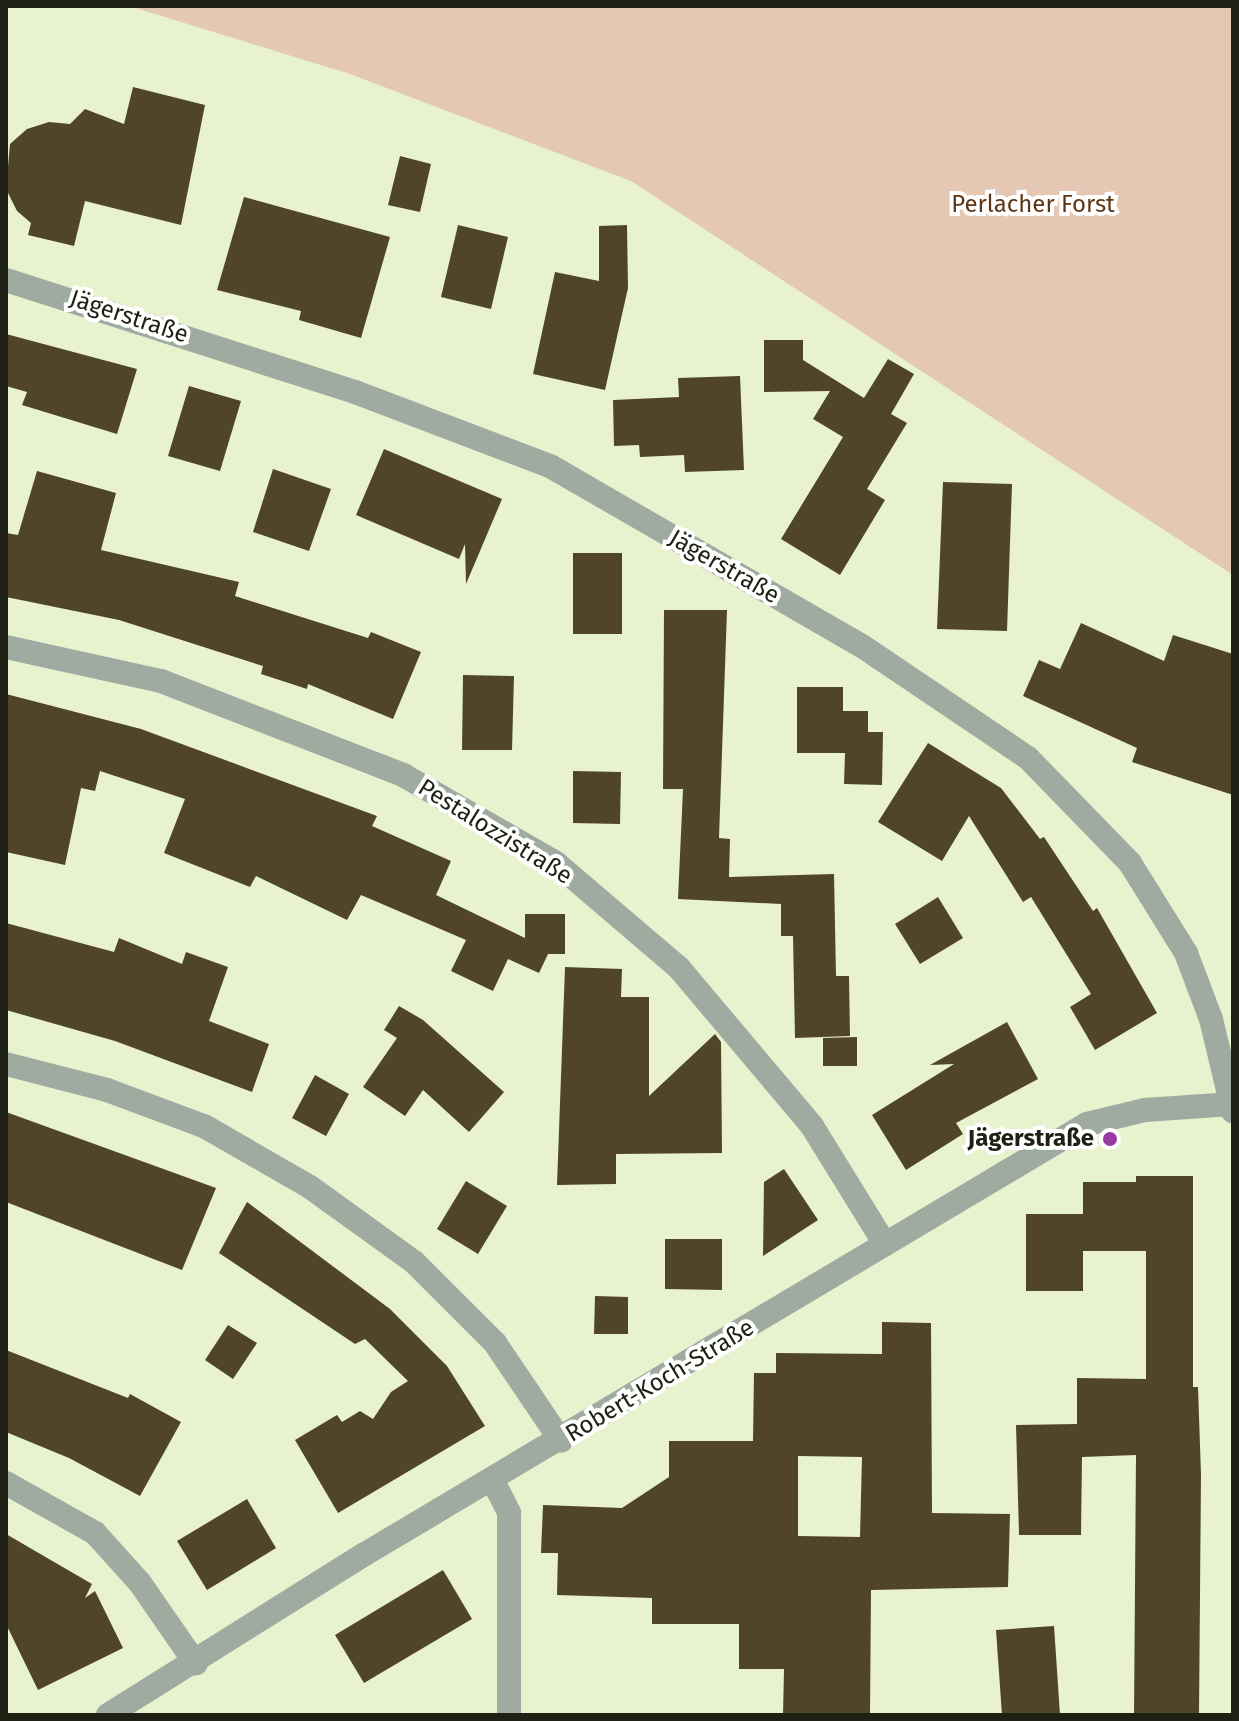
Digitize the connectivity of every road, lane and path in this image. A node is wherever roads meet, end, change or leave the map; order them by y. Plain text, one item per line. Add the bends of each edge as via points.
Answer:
1 (6, 280) edge
2 (6, 647) edge
3 (6, 1064) edge
4 (1232, 1104) edge
5 (1233, 1111) edge
6 (885, 1244) junction
7 (561, 1441) junction
8 (492, 1479) junction
9 (6, 1483) edge
10 (196, 1664) junction
11 (108, 1715) edge
12 (509, 1715) edge

1 - 4 street, Jägerstraße via 355,392 550,466 862,646 1028,758 1079,804 1130,863 1186,953 1211,1019
2 - 6 street, Pestalozzistraße via 161,681 388,770 556,863 679,968 812,1126
3 - 7 street via 107,1090 204,1126 310,1187 434,1282 495,1343
4 - 5 street, Jägerstraße
4 - 6 street, Robert-Koch-Straße via 1145,1110 1087,1124
6 - 7 street, Robert-Koch-Straße
7 - 8 street, Robert-Koch-Straße
8 - 10 street, Robert-Koch-Straße
8 - 12 street via 509,1513
9 - 10 street via 95,1533 140,1583
10 - 11 street, Robert-Koch-Straße

